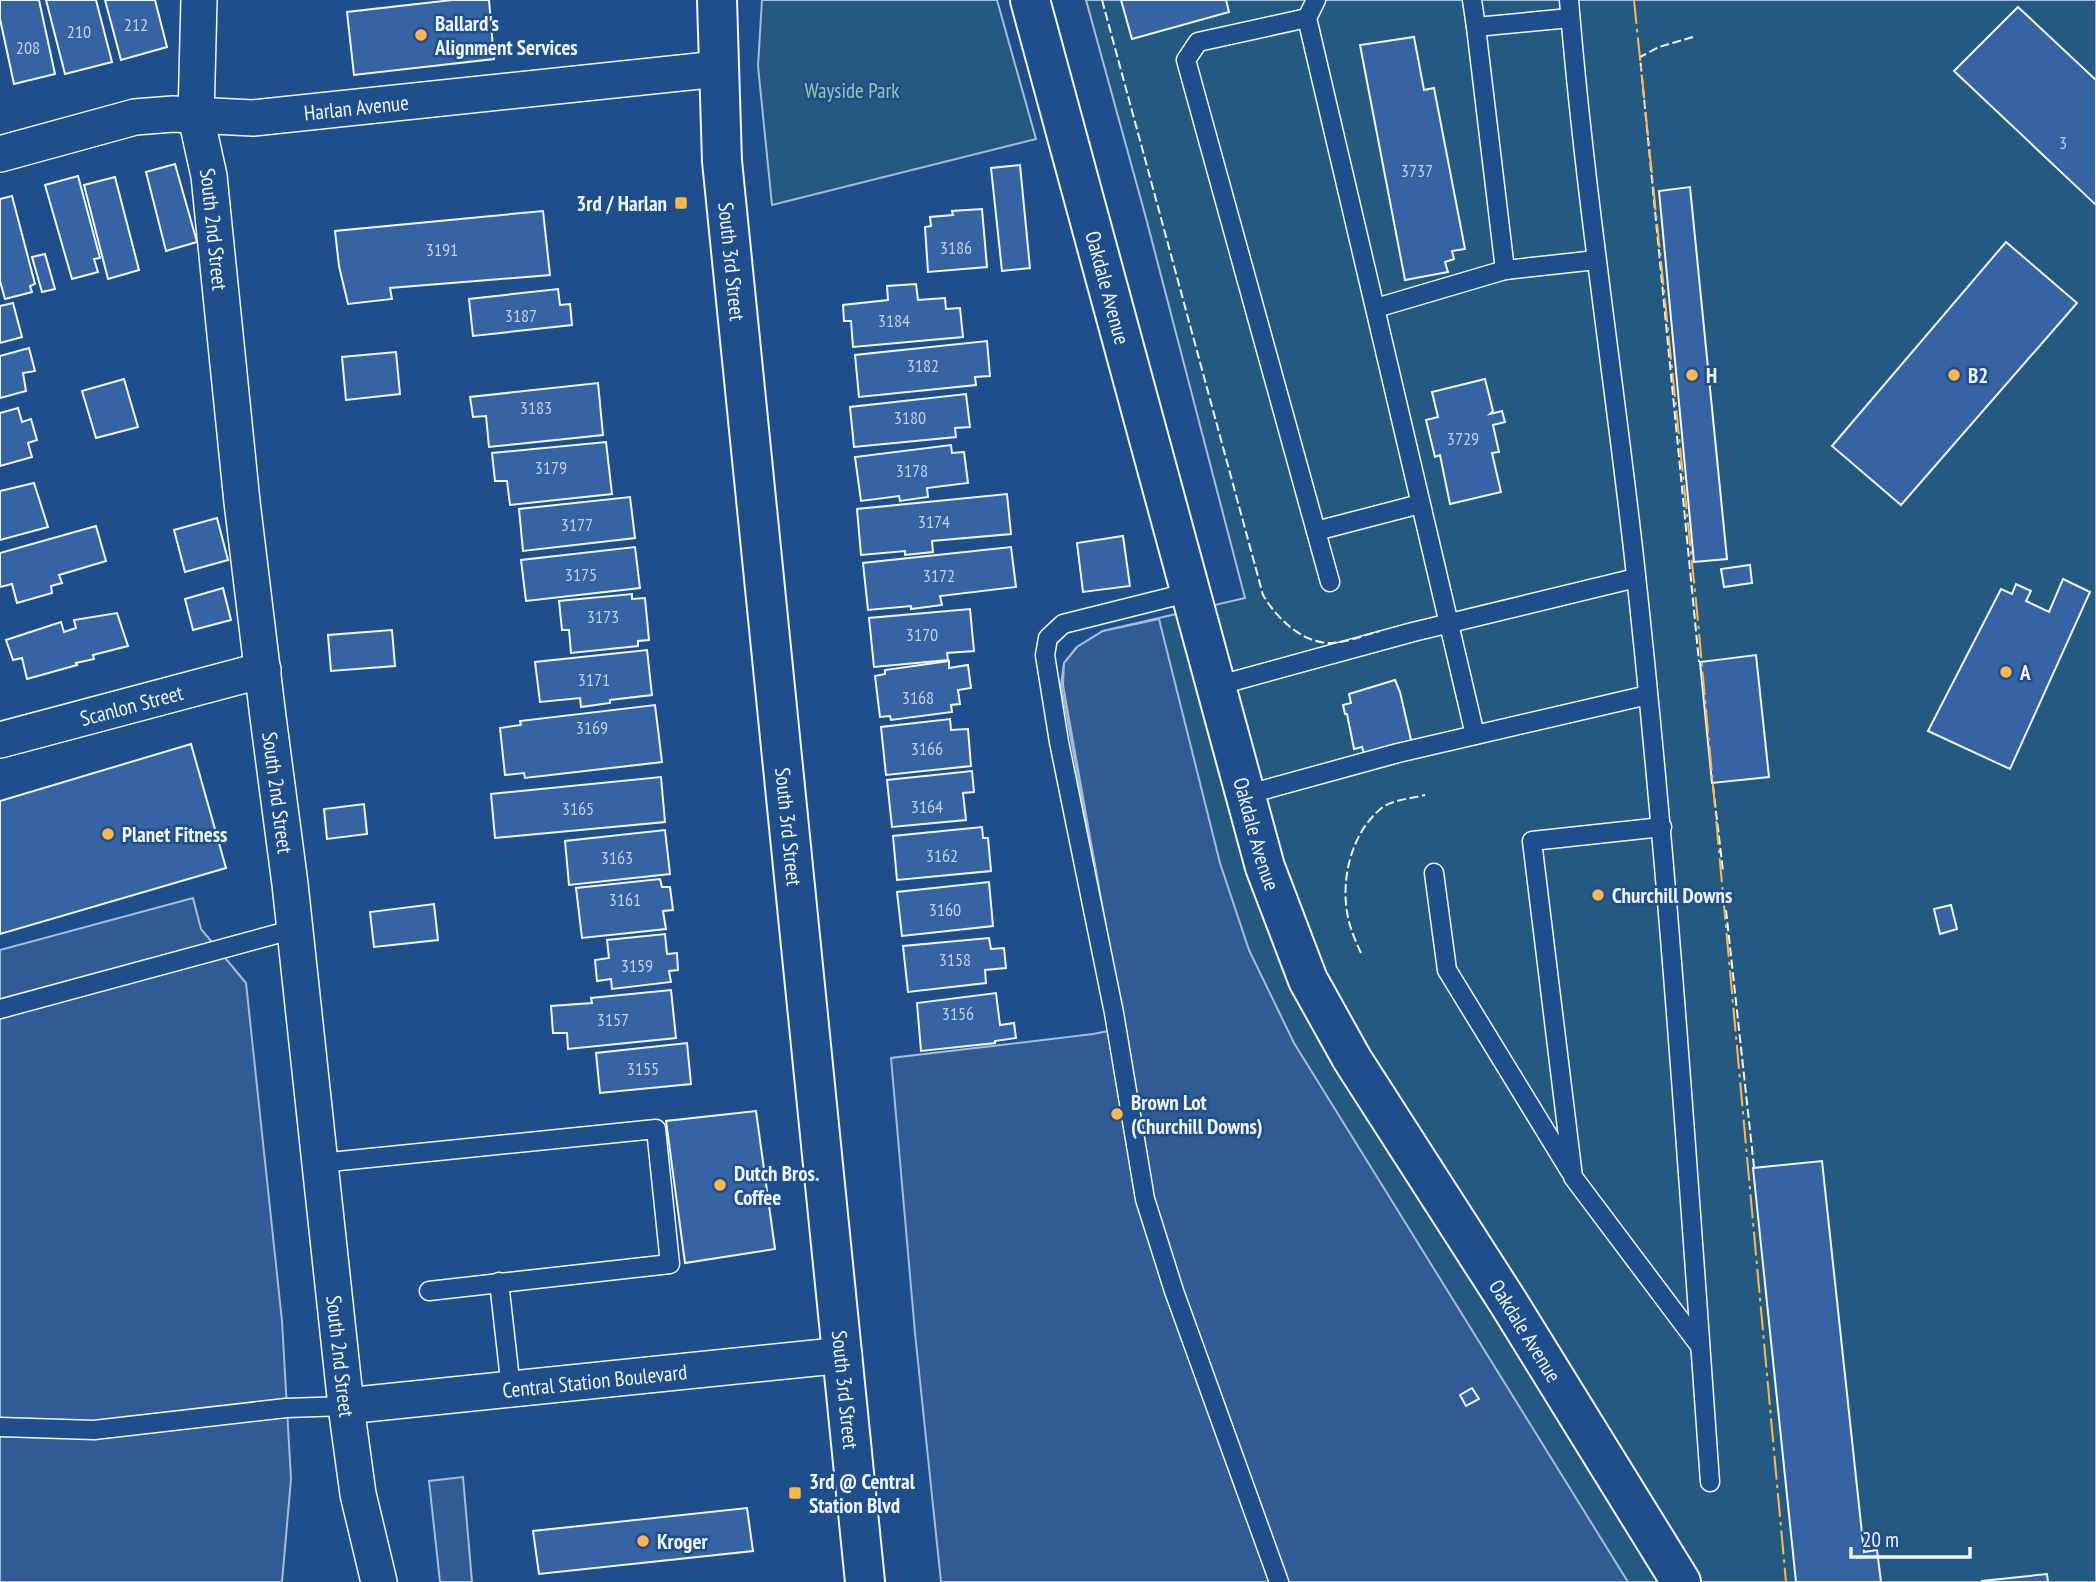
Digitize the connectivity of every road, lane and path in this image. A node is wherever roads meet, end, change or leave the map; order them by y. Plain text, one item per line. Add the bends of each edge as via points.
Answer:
1 (199, 0) edge
2 (717, 0) edge
3 (1030, 0) edge
4 (1316, 0) edge
5 (1472, 0) edge
6 (1570, 9) edge
7 (1307, 18) junction
8 (1476, 27) junction
9 (718, 69) junction
10 (196, 117) junction
11 (0, 154) edge
12 (1596, 260) junction
13 (1505, 270) junction
14 (1376, 308) junction
15 (1420, 504) junction
16 (1316, 531) junction
17 (1636, 578) junction
18 (1330, 582) dead end
19 (1191, 592) junction
20 (1448, 623) junction
21 (263, 670) junction
22 (1216, 686) junction
23 (1648, 695) junction
24 (1475, 735) junction
25 (0, 740) edge
26 (1245, 795) junction
27 (1662, 827) junction
28 (1434, 873) dead end
29 (295, 929) junction
30 (0, 1009) edge
31 (320, 1163) junction
32 (1573, 1177) junction
33 (499, 1282) junction
34 (429, 1291) dead end
35 (1700, 1346) junction
36 (844, 1355) junction
37 (511, 1389) junction
38 (345, 1406) junction
39 (0, 1427) edge
40 (1710, 1482) dead end
41 (379, 1582) edge
42 (865, 1582) edge
43 (1279, 1582) edge
44 (1681, 1582) edge

1 - 10 street, South 2nd Street
2 - 9 main road, South 3rd Street
3 - 19 main road, Oakdale Avenue
4 - 7 lane
5 - 8 lane
6 - 8 lane
6 - 12 lane
7 - 14 lane
7 - 16 lane via 1198,42 1186,60
8 - 13 lane
9 - 10 street, Harlan Avenue via 253,118
9 - 36 main road, South 3rd Street via 722,161
10 - 11 street, Harlan Avenue via 135,117
10 - 21 street, South 2nd Street via 209,176
12 - 13 lane
12 - 17 lane
13 - 14 lane
14 - 15 lane
15 - 16 lane
15 - 20 lane
16 - 18 lane
17 - 20 lane
17 - 23 lane
19 - 22 main road, Oakdale Avenue
19 - 43 lane via 1063,624 1048,638 1045,655 1145,1199
20 - 22 lane
20 - 24 lane
21 - 25 street, Scanlon Street
21 - 29 street, South 2nd Street
22 - 26 main road, Oakdale Avenue
23 - 24 lane
23 - 27 lane
24 - 26 lane
26 - 44 main road, Oakdale Avenue via 1265,867 1308,980 1352,1059
27 - 32 lane via 1532,841
27 - 35 lane
28 - 32 lane via 1447,970
29 - 30 lane
29 - 31 street, South 2nd Street
31 - 33 lane via 656,1129 670,1264
31 - 38 street, South 2nd Street
32 - 35 lane
33 - 34 lane
33 - 37 lane
35 - 40 lane
36 - 37 street, Central Station Boulevard
36 - 42 main road, South 3rd Street
37 - 38 street, Central Station Boulevard
38 - 39 lane via 286,1408 94,1430
38 - 41 street, South 2nd Street via 358,1494

